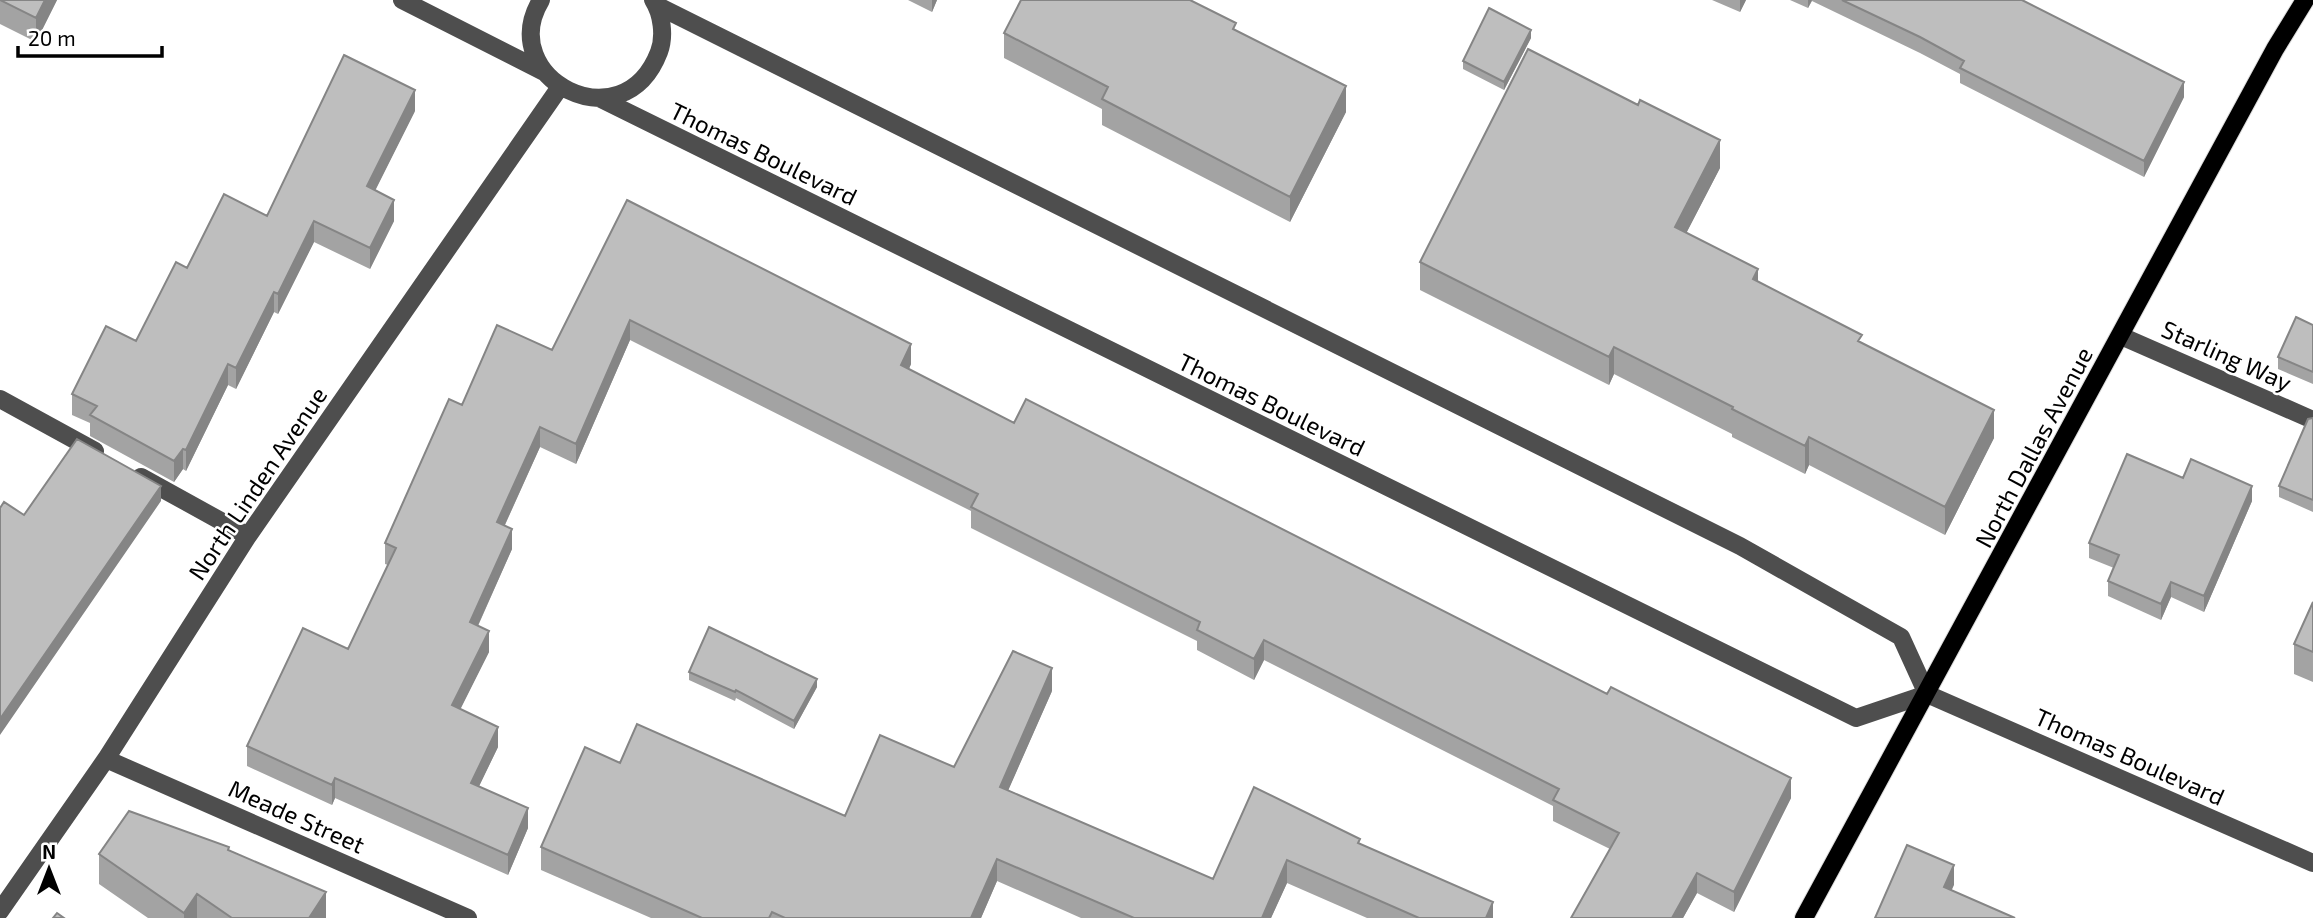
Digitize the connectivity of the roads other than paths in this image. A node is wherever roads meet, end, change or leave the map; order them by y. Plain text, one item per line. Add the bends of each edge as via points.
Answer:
1 (402, 0) edge
2 (541, 0) edge
3 (2305, 0) edge
4 (654, 3) edge
5 (544, 72) junction
6 (559, 87) junction
7 (601, 99) junction
8 (2121, 336) junction
9 (0, 399) edge
10 (2313, 420) edge
11 (248, 536) junction
12 (1927, 694) junction
13 (106, 759) junction
14 (2313, 863) edge
15 (0, 911) edge
16 (468, 918) edge
17 (1804, 918) edge

1 - 5 street, Thomas Boulevard
2 - 5 street, Thomas Boulevard via 531,31
3 - 8 main road, North Dallas Avenue
4 - 7 street, Thomas Boulevard via 662,25 661,47 653,67 640,83
4 - 12 street via 1741,546 1901,637
5 - 6 street, Thomas Boulevard
6 - 7 street, Thomas Boulevard via 579,97
6 - 11 street, North Linden Avenue
7 - 12 street, Thomas Boulevard via 1856,718
8 - 10 street, Starling Way
8 - 12 main road, North Dallas Avenue
9 - 11 street
11 - 13 street, North Linden Avenue
12 - 14 street, Thomas Boulevard
12 - 17 main road, North Dallas Avenue
13 - 15 street, North Linden Avenue
13 - 16 street, Meade Street

